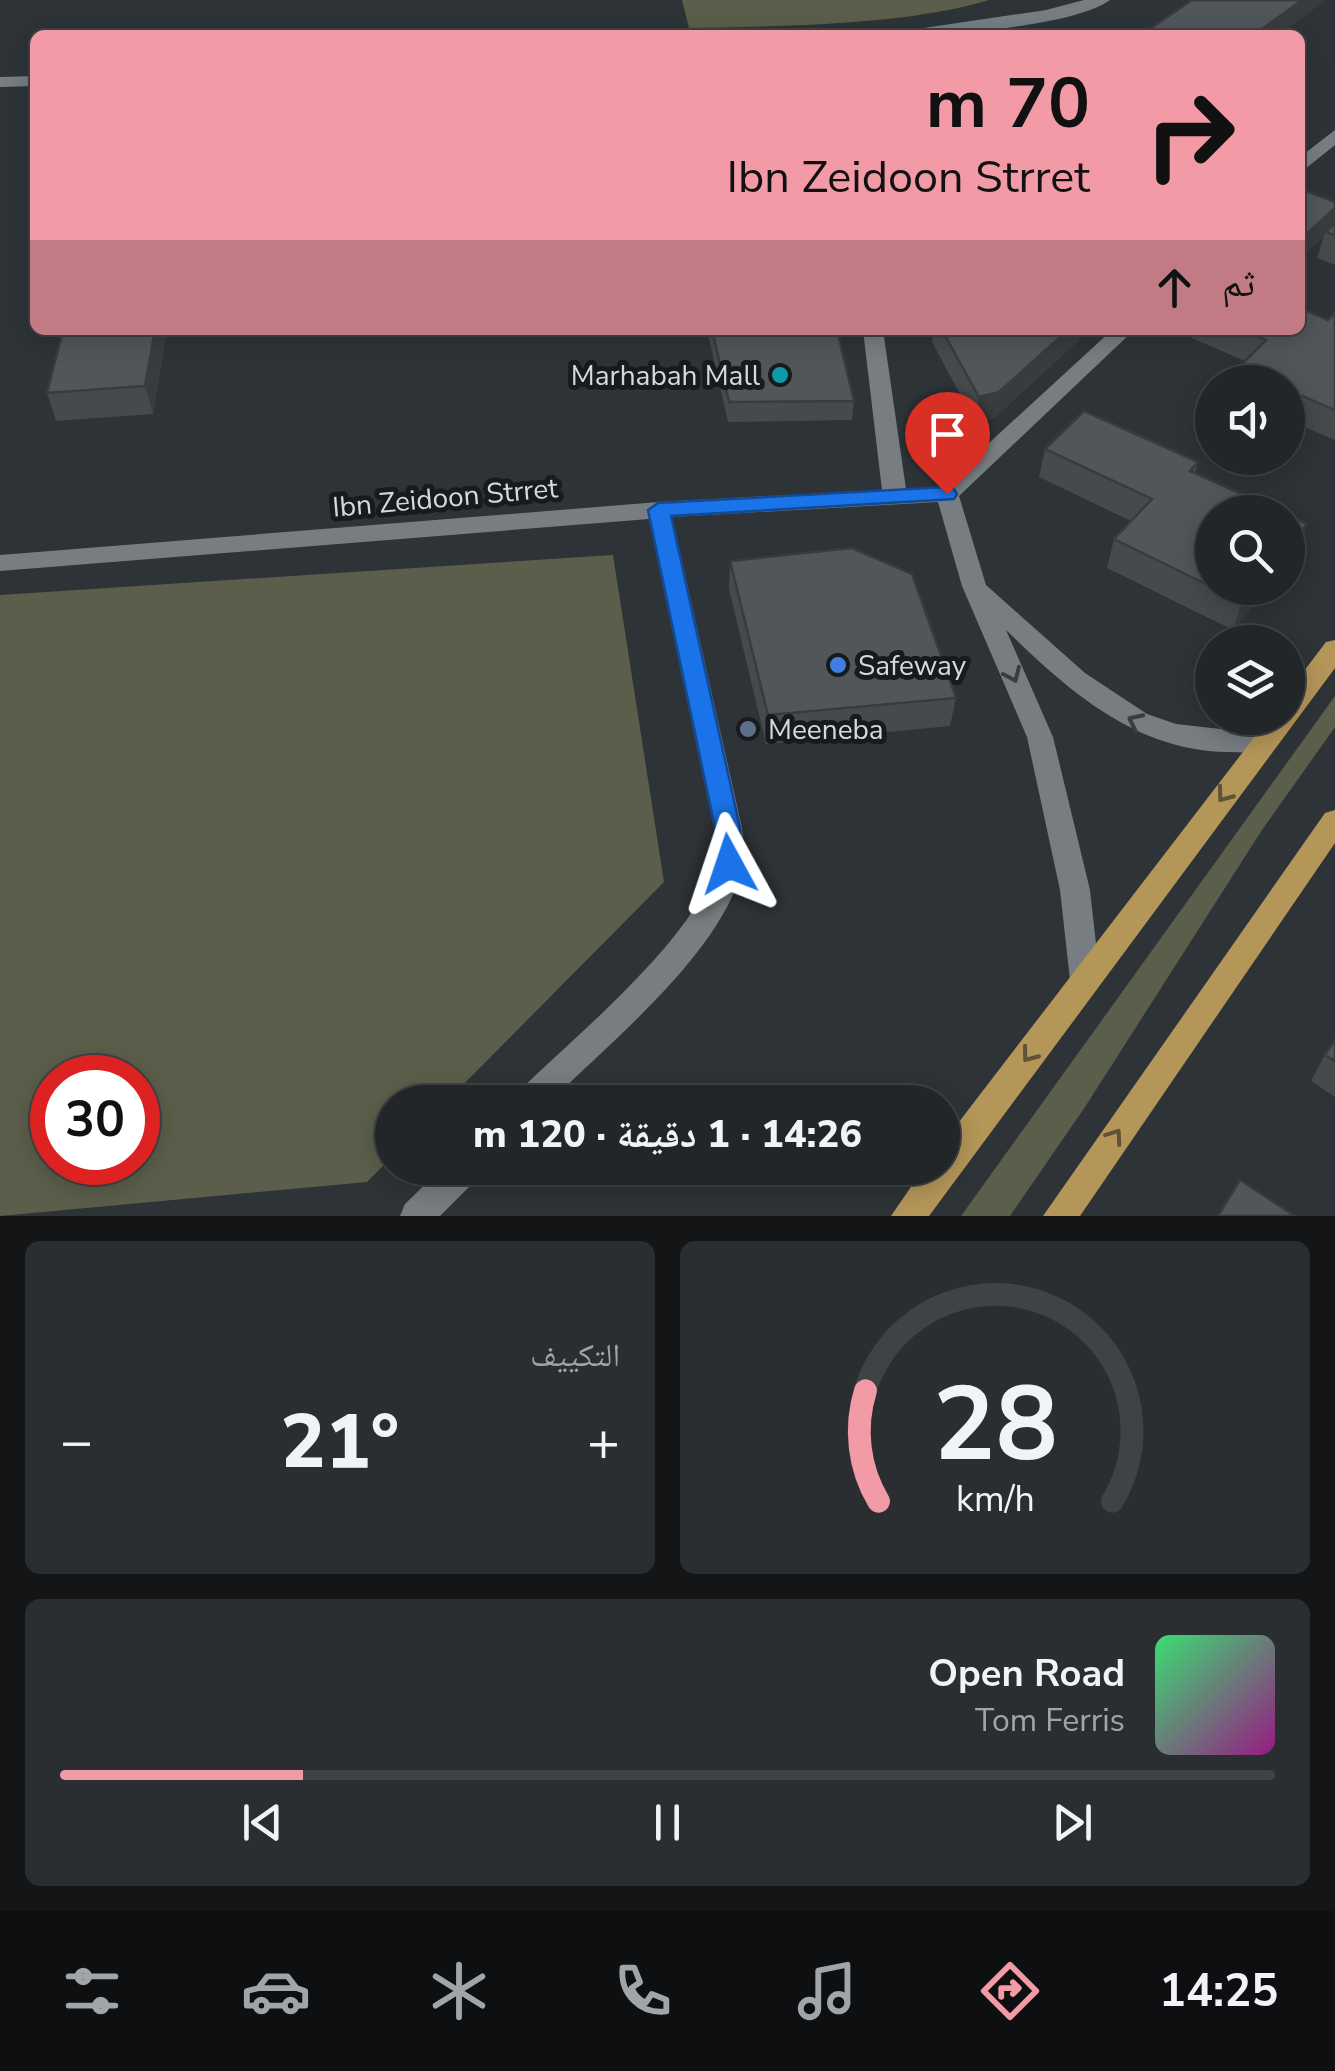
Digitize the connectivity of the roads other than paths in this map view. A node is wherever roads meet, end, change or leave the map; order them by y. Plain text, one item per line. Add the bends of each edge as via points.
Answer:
1 (1102, 0) edge
2 (978, 30) edge
3 (30, 81) edge
4 (0, 82) edge
5 (1335, 135) edge
6 (1305, 162) edge
7 (874, 335) edge
8 (1119, 335) edge
9 (947, 494) junction
10 (895, 497) junction
11 (658, 510) junction
12 (0, 563) edge
13 (974, 586) junction
14 (1335, 648) edge
15 (1305, 688) edge
16 (1256, 735) edge
17 (1269, 735) edge
18 (1335, 821) edge
19 (1085, 980) junction
20 (547, 1085) edge
21 (448, 1185) edge
22 (417, 1216) edge
23 (908, 1216) edge
24 (1060, 1216) edge

1 - 2 street
3 - 4 street
5 - 6 street
7 - 10 street
8 - 9 street
9 - 10 street, Ibn Zeidoon Strret
9 - 13 street
10 - 11 street, Ibn Zeidoon Strret
11 - 12 street, Ibn Zeidoon Strret
11 - 20 street via 728,828 729,864 712,908 680,953
16 -> 13 street via 1225,744 1180,738 1109,708
13 -> 19 street via 1040,736 1075,890
14 - 15 main road
17 -> 19 main road
24 -> 18 main road
19 -> 23 main road
21 - 22 street

